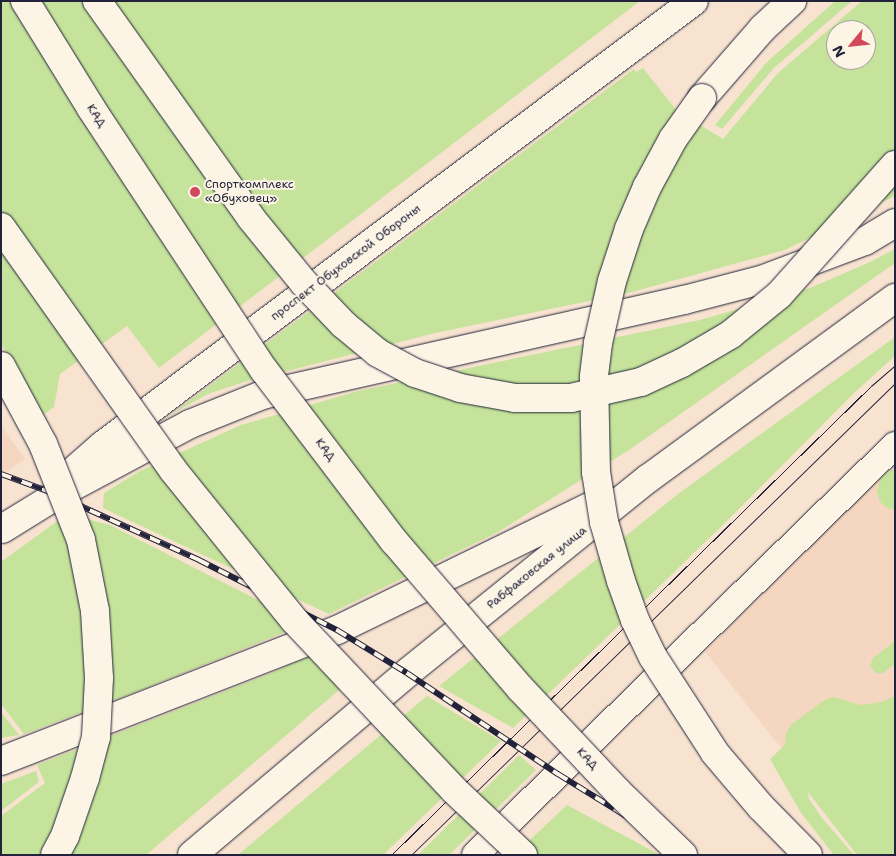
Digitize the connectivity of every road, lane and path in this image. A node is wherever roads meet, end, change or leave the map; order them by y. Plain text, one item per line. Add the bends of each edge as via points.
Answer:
1 (25, 1) edge
2 (97, 1) edge
3 (694, 1) edge
4 (792, 1) edge
5 (895, 165) edge
6 (895, 224) edge
7 (1, 228) edge
8 (895, 298) edge
9 (1, 366) edge
10 (895, 445) edge
11 (649, 478) junction
12 (2, 529) edge
13 (1, 761) edge
14 (55, 855) edge
15 (192, 855) edge
16 (475, 855) edge
17 (523, 855) edge
18 (683, 855) edge
19 (808, 855) edge

1 - 18 main road, КАД, bridge via 91,108 264,370 394,540 521,689 617,791
2 - 5 main road, bridge via 251,218 304,283 343,324 378,353 415,373 460,388 515,398 571,398 642,382 682,363 730,335 779,294
3 - 12 main road, проспект Обуховской Обороны via 103,445
4 - 19 main road, bridge via 763,28 702,98 673,139 647,187 612,281 594,377 596,472 604,522 635,620 653,657 715,752 761,807
6 - 12 main road via 865,242 761,280 262,395 190,424 57,495
7 - 17 main road, bridge via 173,470 294,620 454,790
8 - 11 main road, Рабфаковская улица
9 - 14 main road, bridge via 43,444 82,540 95,611 99,678 96,737 65,836
10 - 16 street
11 - 13 main road via 337,630
11 - 15 main road, Рабфаковская улица via 399,679

